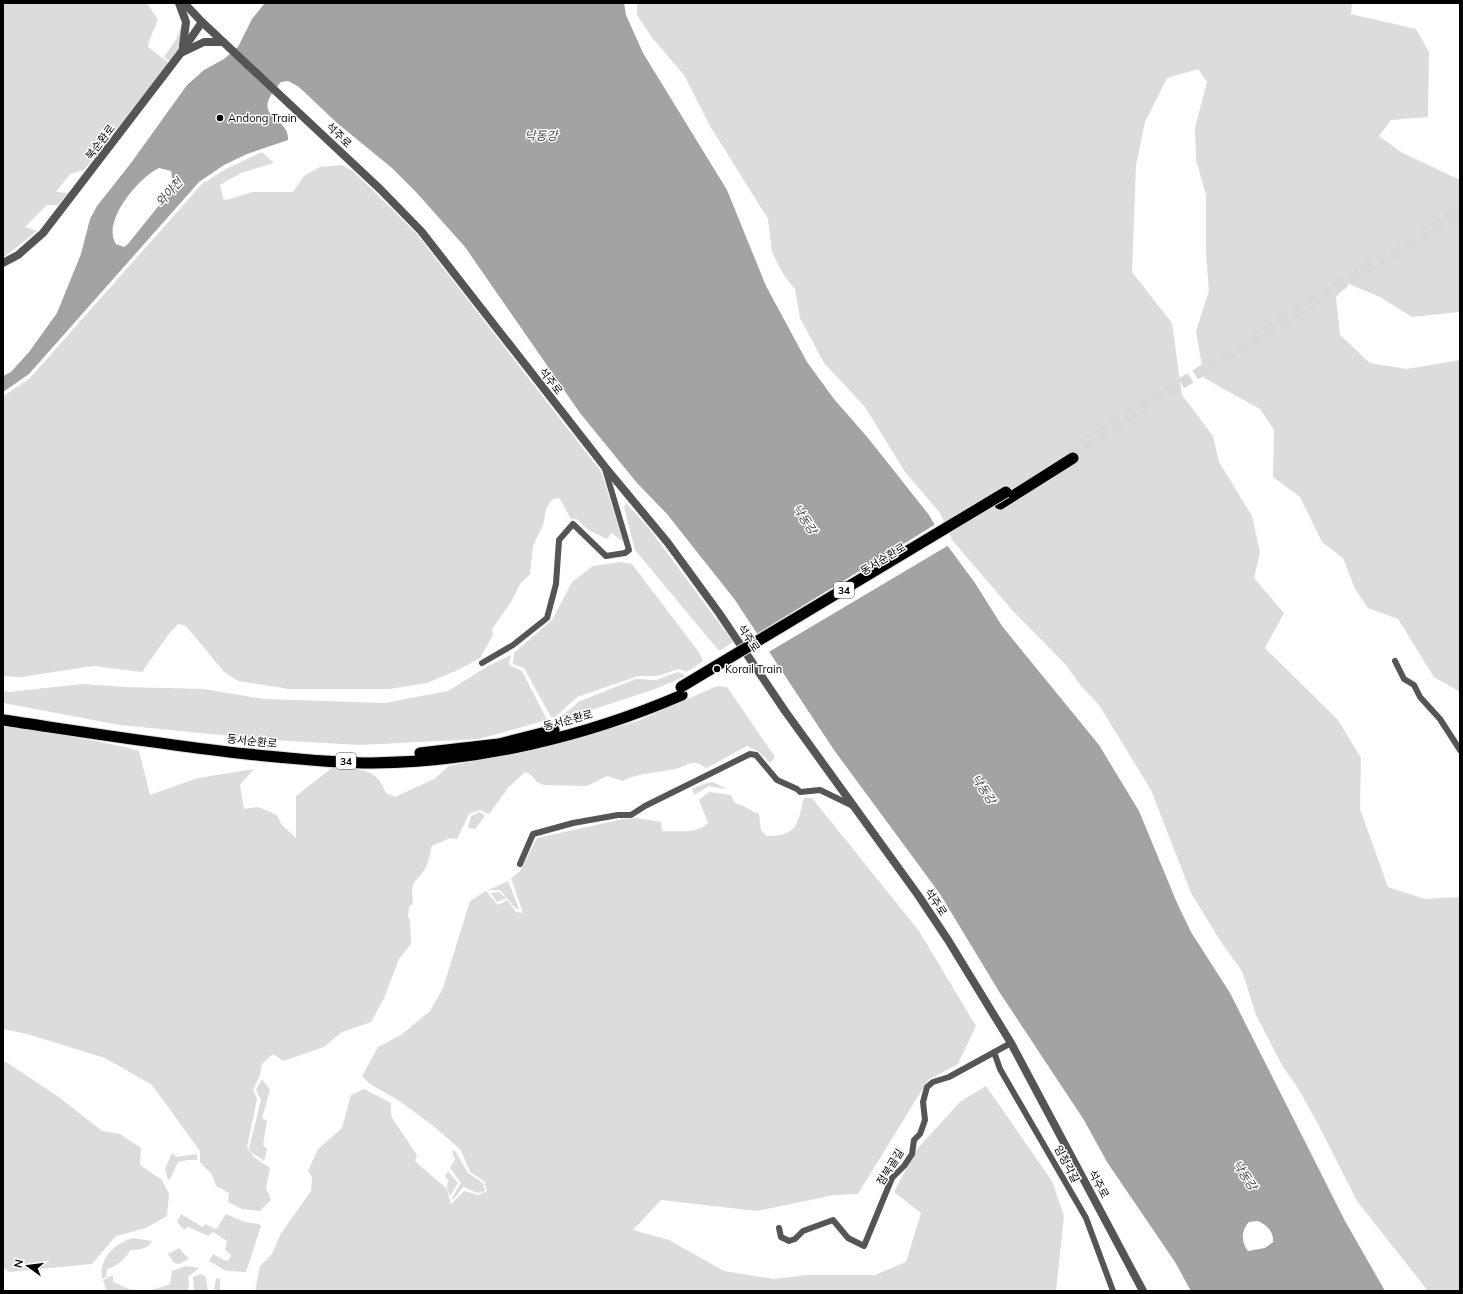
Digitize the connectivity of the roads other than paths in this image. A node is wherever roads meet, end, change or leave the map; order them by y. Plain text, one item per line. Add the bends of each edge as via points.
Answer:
1 (179, 3) edge
2 (184, 3) edge
3 (202, 22) junction
4 (224, 42) junction
5 (180, 54) junction
6 (3, 262) edge
7 (605, 467) junction
8 (1395, 661) dead end
9 (482, 663) dead end
10 (682, 691) junction
11 (3, 713) edge
12 (3, 720) edge
13 (1460, 750) edge
14 (853, 806) junction
15 (520, 864) dead end
16 (1011, 1043) junction
17 (994, 1052) junction
18 (779, 1228) dead end
19 (1113, 1291) edge
20 (1143, 1291) edge

1 - 5 street via 185,16 186,29
2 - 3 street
3 - 4 street
3 - 5 street, 북순환로
4 - 5 street via 200,43
4 - 7 street, 석주로 via 421,231
5 - 6 street, 북순환로 via 43,233 18,255
7 - 9 street via 629,550 626,553 606,556 573,524 559,540 556,584 547,618 513,645
7 - 14 street, 석주로 via 668,543
8 - 13 street via 1404,679 1414,685 1420,697 1440,719
10 - 10 highway, 동서순환로 / 34, bridge via 1006,492 1071,456 1000,504
10 - 11 highway, 동서순환로 / 34 via 598,719 499,744 434,752 367,755 299,752 156,737
10 - 12 highway, 동서순환로 / 34 via 649,709 604,725 503,751 438,760 372,763 303,759 161,744
14 - 15 street via 820,790 800,792 777,780 756,755 750,754 631,815 573,822 532,834
14 - 16 street, 석주로 via 918,895
16 - 17 street, 점북골길
16 - 20 street, 석주로
17 - 18 street, 점북골길 via 927,1087 923,1102 925,1120 920,1134 914,1140 912,1154 892,1178 864,1246 848,1238 833,1220 804,1231 790,1241 781,1237
17 - 19 street, 임청각길 via 1000,1069 1086,1218

